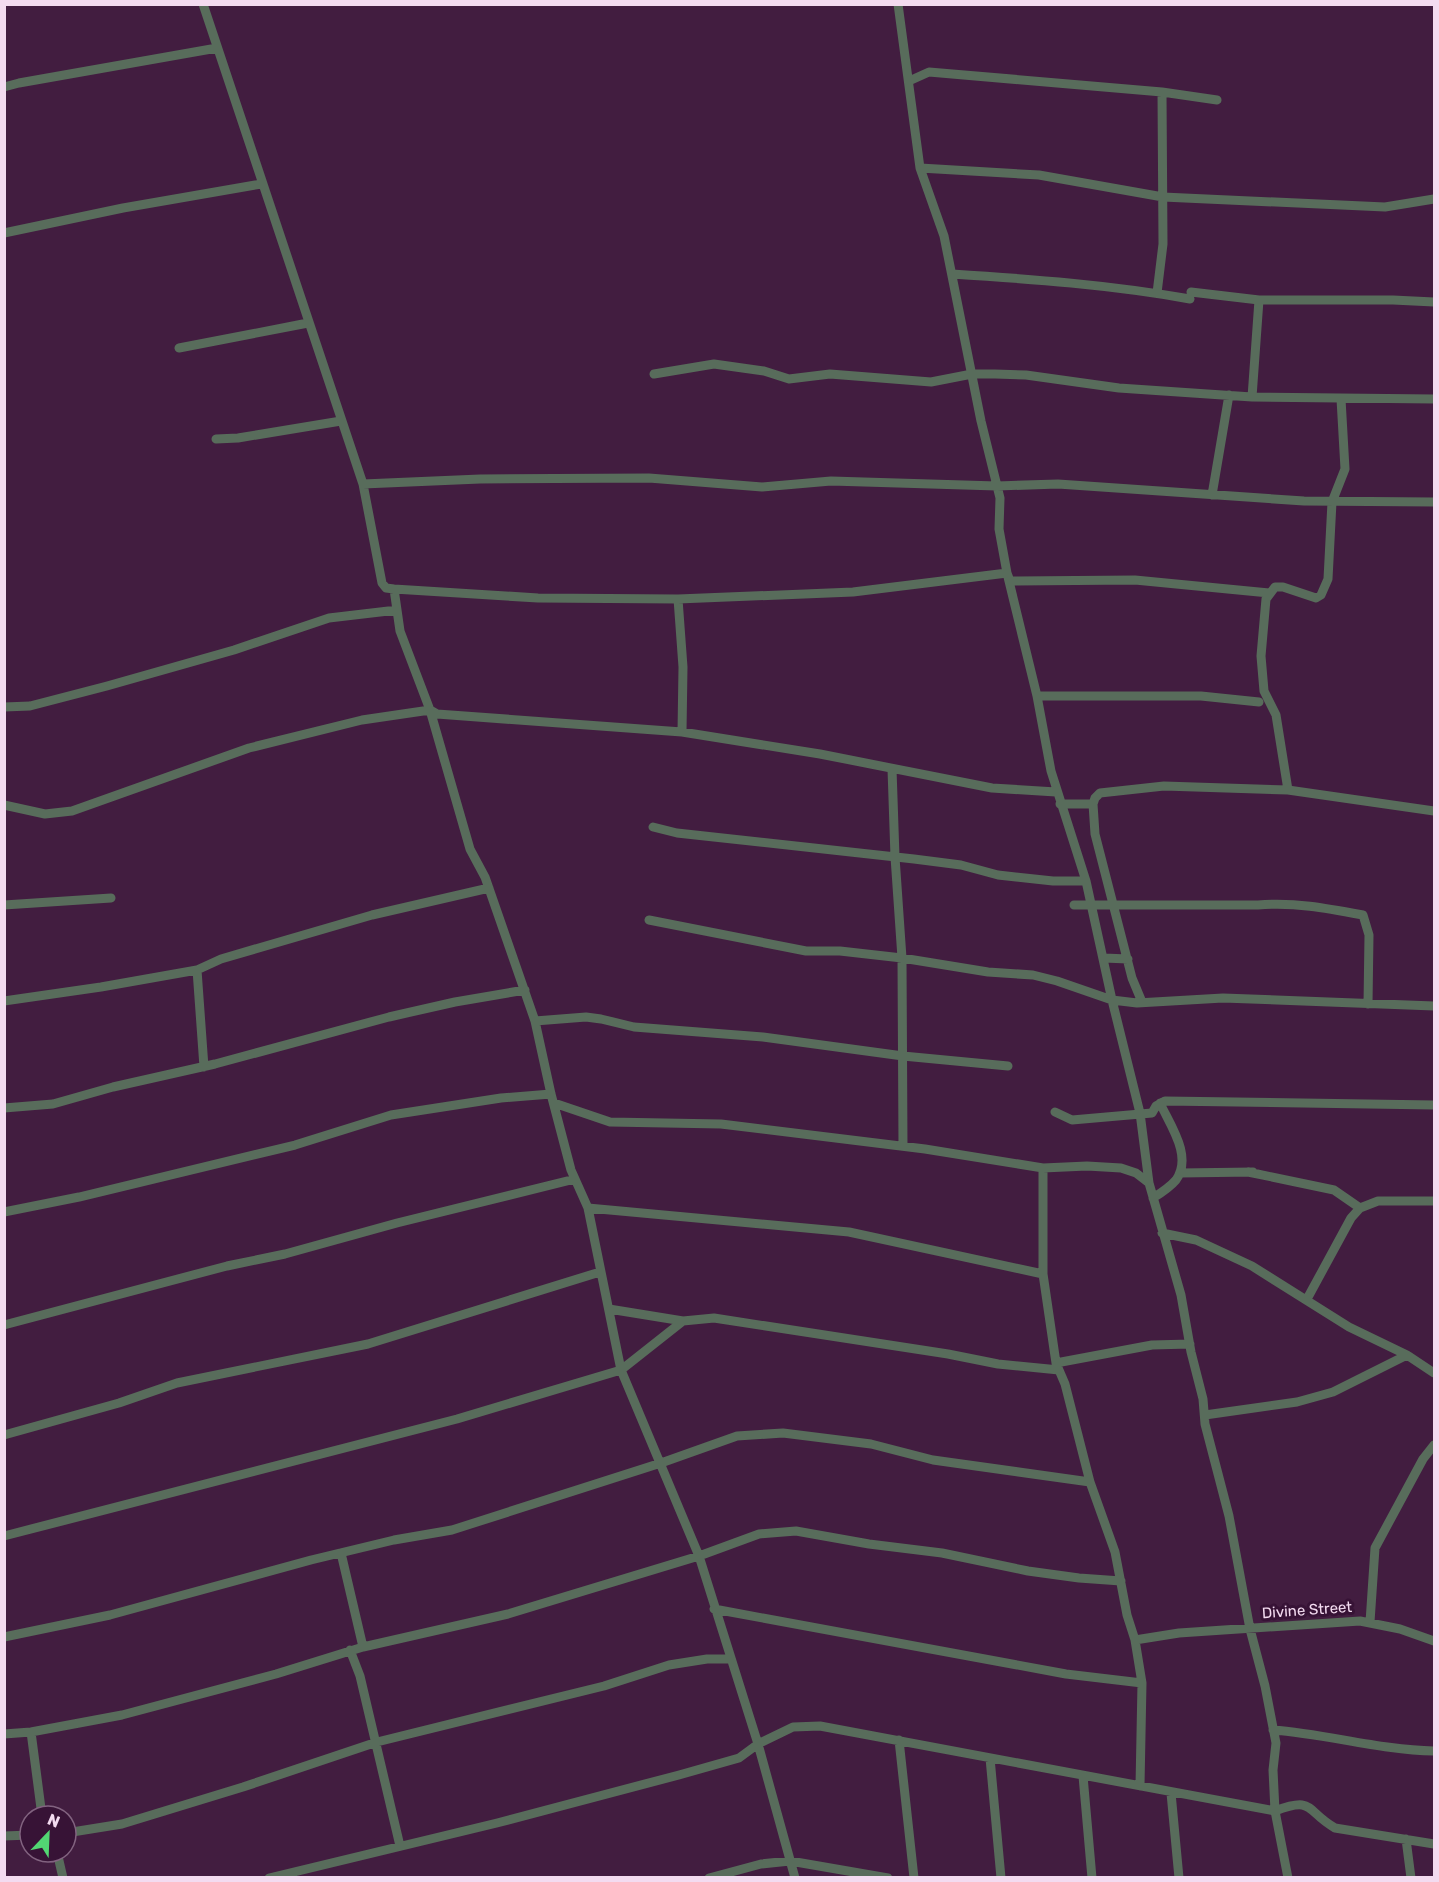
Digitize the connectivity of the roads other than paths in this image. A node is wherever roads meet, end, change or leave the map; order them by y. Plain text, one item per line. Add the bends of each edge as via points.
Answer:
1 (203, 4) edge
2 (898, 4) edge
3 (217, 48) junction
4 (909, 81) junction
5 (4, 87) edge
6 (1162, 92) junction
7 (1217, 100) dead end
8 (920, 168) junction
9 (261, 184) junction
10 (1163, 197) junction
11 (1434, 200) edge
12 (4, 233) edge
13 (952, 274) junction
14 (1157, 293) junction
15 (1259, 300) junction
16 (1434, 302) edge
17 (308, 323) junction
18 (179, 348) dead end
19 (654, 374) dead end
20 (972, 374) junction
21 (1229, 395) junction
22 (1252, 397) junction
23 (1341, 399) junction
24 (1434, 399) edge
25 (341, 421) junction
26 (216, 439) dead end
27 (363, 484) junction
28 (997, 486) junction
29 (1212, 495) junction
30 (1332, 502) junction
31 (1434, 502) edge
32 (1007, 573) junction
33 (394, 590) junction
34 (1269, 593) junction
35 (678, 598) junction
36 (397, 610) junction
37 (1037, 696) junction
38 (1259, 702) dead end
39 (4, 707) edge
40 (430, 710) junction
41 (682, 732) junction
42 (892, 769) junction
43 (1288, 790) junction
44 (1056, 792) junction
45 (1060, 804) junction
46 (1093, 804) junction
47 (4, 805) edge
48 (1434, 811) edge
49 (653, 827) dead end
50 (895, 857) junction
51 (1086, 881) junction
52 (489, 888) junction
53 (111, 898) dead end
54 (1245, 899) dead end
55 (1113, 904) junction
56 (4, 905) edge
57 (1074, 905) junction
58 (1092, 906) junction
59 (649, 920) dead end
60 (902, 958) junction
61 (1104, 958) junction
62 (1128, 959) junction
63 (197, 970) junction
64 (525, 990) junction
65 (1112, 1000) junction
66 (4, 1001) edge
67 (1142, 1002) junction
68 (1368, 1004) junction
69 (1434, 1006) edge
70 (536, 1021) junction
71 (903, 1056) junction
72 (1008, 1066) dead end
73 (204, 1067) junction
74 (553, 1098) junction
75 (1160, 1103) junction
76 (1434, 1106) edge
77 (4, 1108) edge
78 (1055, 1112) dead end
79 (1140, 1113) junction
80 (1152, 1113) junction
81 (1165, 1114) junction
82 (903, 1146) junction
83 (1043, 1168) junction
84 (1248, 1172) junction
85 (1271, 1172) dead end
86 (1180, 1173) junction
87 (575, 1179) junction
88 (1149, 1183) junction
89 (1154, 1198) junction
90 (1434, 1201) edge
91 (588, 1208) junction
92 (1360, 1208) junction
93 (4, 1212) edge
94 (1162, 1233) junction
95 (600, 1272) junction
96 (1043, 1274) junction
97 (1306, 1299) junction
98 (609, 1309) junction
99 (683, 1321) junction
100 (4, 1325) edge
101 (1190, 1344) junction
102 (1407, 1355) junction
103 (1057, 1366) junction
104 (621, 1370) junction
105 (1434, 1373) edge
106 (1204, 1414) junction
107 (4, 1435) edge
108 (1434, 1445) edge
109 (661, 1463) junction
110 (1090, 1482) junction
111 (4, 1536) edge
112 (341, 1553) junction
113 (699, 1556) junction
114 (1121, 1581) junction
115 (714, 1608) junction
116 (1370, 1622) junction
117 (1250, 1629) junction
118 (4, 1637) edge
119 (1136, 1640) junction
120 (1434, 1641) edge
121 (363, 1647) junction
122 (350, 1650) junction
123 (731, 1659) junction
124 (1142, 1683) junction
125 (1273, 1730) junction
126 (31, 1732) junction
127 (4, 1734) edge
128 (899, 1740) junction
129 (377, 1742) junction
130 (758, 1744) junction
131 (1434, 1751) edge
132 (990, 1758) junction
133 (1083, 1776) junction
134 (1140, 1786) junction
135 (1171, 1793) junction
136 (40, 1804) edge
137 (1275, 1811) junction
138 (78, 1831) edge
139 (1406, 1839) junction
140 (1434, 1844) edge
141 (400, 1846) junction
142 (790, 1861) junction
143 (269, 1878) edge
144 (709, 1878) edge
145 (795, 1878) edge
146 (888, 1878) edge
147 (914, 1878) edge
148 (1001, 1878) edge
149 (1092, 1878) edge
150 (1179, 1878) edge
151 (1288, 1878) edge
152 (1411, 1878) edge

1 - 3 street
2 - 4 street
3 - 5 street
3 - 9 street
4 - 6 street via 929,72
4 - 8 street
6 - 7 street
6 - 10 street
8 - 10 street via 1039,175
8 - 13 street via 944,236
9 - 12 street
9 - 17 street
10 - 11 street via 1385,207
10 - 14 street
13 - 14 street
13 - 20 street
14 - 15 street
15 - 16 street
15 - 22 street
17 - 18 street
17 - 25 street
19 - 20 street via 714,364 764,371 789,380 830,374 931,382
20 - 21 street via 1026,375 1119,388
20 - 28 street
21 - 22 street
21 - 29 street
22 - 23 street
23 - 24 street
23 - 30 street via 1345,469
25 - 26 street
25 - 27 street
27 - 28 street via 650,478 762,487 831,481
27 - 33 street via 382,583
28 - 29 street via 1058,484
28 - 32 street
29 - 30 street
30 - 31 street
30 - 34 street via 1330,563 1321,595 1310,597 1283,587 1275,587
32 - 34 street via 1010,580 1135,580
32 - 35 street via 853,592
32 - 37 street
33 - 35 street via 538,598
33 - 36 street
34 - 43 street via 1261,656 1264,691 1276,715
35 - 41 street
36 - 39 street via 329,618 107,686 30,706
36 - 40 street via 400,631
37 - 38 street via 1201,696
37 - 44 street
40 - 41 street via 437,714
40 - 47 street via 362,720 249,748 72,811 45,814
40 - 52 street via 470,849
41 - 42 street
42 - 44 street via 992,788
42 - 50 street
43 - 46 street via 1164,786 1100,793
43 - 48 street
44 - 45 street
45 - 46 street
45 - 51 street
46 - 55 street via 1095,834
49 - 50 street via 677,833
50 - 51 street via 1053,881
50 - 60 street
51 - 58 street
52 - 63 street via 372,915 221,958
52 - 64 street
53 - 56 street
54 - 57 street
55 - 57 street
55 - 58 street
55 - 62 street
57 - 68 street via 1285,903 1363,915 1369,935
58 - 61 street
59 - 60 street via 806,951
60 - 65 street via 1033,975
60 - 71 street
61 - 62 street
61 - 65 street
62 - 67 street via 1131,978
63 - 66 street
63 - 73 street
64 - 70 street
64 - 73 street via 389,1017
65 - 67 street
65 - 79 street
67 - 68 street via 1222,998
68 - 69 street
70 - 71 street via 593,1018
70 - 74 street
71 - 72 street
71 - 82 street
73 - 77 street via 53,1104
74 - 82 street via 610,1122 720,1124
74 - 87 street
74 - 93 street via 501,1098 391,1115 295,1145
75 - 76 street
75 - 80 street
75 - 81 street
78 - 79 street via 1079,1120
79 - 80 street
79 - 88 street
80 - 81 street
81 - 86 street via 1183,1154
82 - 83 street
83 - 88 street via 1121,1168
83 - 96 street
84 - 85 street
84 - 86 street
84 - 92 street via 1334,1190
86 - 89 street
87 - 91 street
87 - 100 street
88 - 89 street
89 - 94 street
90 - 92 street via 1378,1201
91 - 95 street
91 - 96 street via 849,1232
92 - 97 street
94 - 97 street via 1220,1250
94 - 101 street via 1181,1295
95 - 98 street
95 - 107 street via 368,1344 177,1383
96 - 103 street
97 - 102 street via 1349,1328
98 - 99 street
98 - 104 street
99 - 103 street via 714,1318 998,1364
99 - 104 street
101 - 103 street via 1152,1345
101 - 106 street
102 - 105 street
102 - 106 street via 1333,1392 1298,1402
103 - 110 street
104 - 109 street
104 - 111 street via 457,1419
106 - 117 street via 1229,1516
108 - 116 street via 1375,1548
109 - 110 street via 737,1436 783,1433 871,1444 933,1460
109 - 112 street via 452,1530
109 - 113 street
110 - 114 street
112 - 118 street via 111,1615
112 - 121 street
113 - 114 street via 759,1534 796,1531 942,1553 1028,1571
113 - 115 street
113 - 121 street via 508,1614
114 - 119 street
115 - 123 street
115 - 124 street via 1066,1674
116 - 117 street, Divine Street
116 - 120 street, Divine Street
117 - 119 street, Divine Street
117 - 125 street
119 - 124 street
121 - 122 street
122 - 126 street via 122,1715
122 - 129 street
123 - 129 street via 669,1665 604,1686
123 - 130 street
124 - 134 street
125 - 131 street
125 - 137 street
126 - 127 street
126 - 136 street
128 - 130 street via 820,1726 793,1727
128 - 132 street
128 - 147 street
129 - 138 street via 122,1824
129 - 141 street
130 - 141 street via 739,1758
130 - 142 street
132 - 133 street
132 - 148 street
133 - 134 street
133 - 149 street
134 - 135 street
135 - 137 street
135 - 150 street
137 - 139 street via 1295,1804 1306,1805 1335,1828
137 - 151 street
139 - 140 street
139 - 152 street
141 - 143 street
142 - 144 street via 761,1864
142 - 145 street
142 - 146 street

